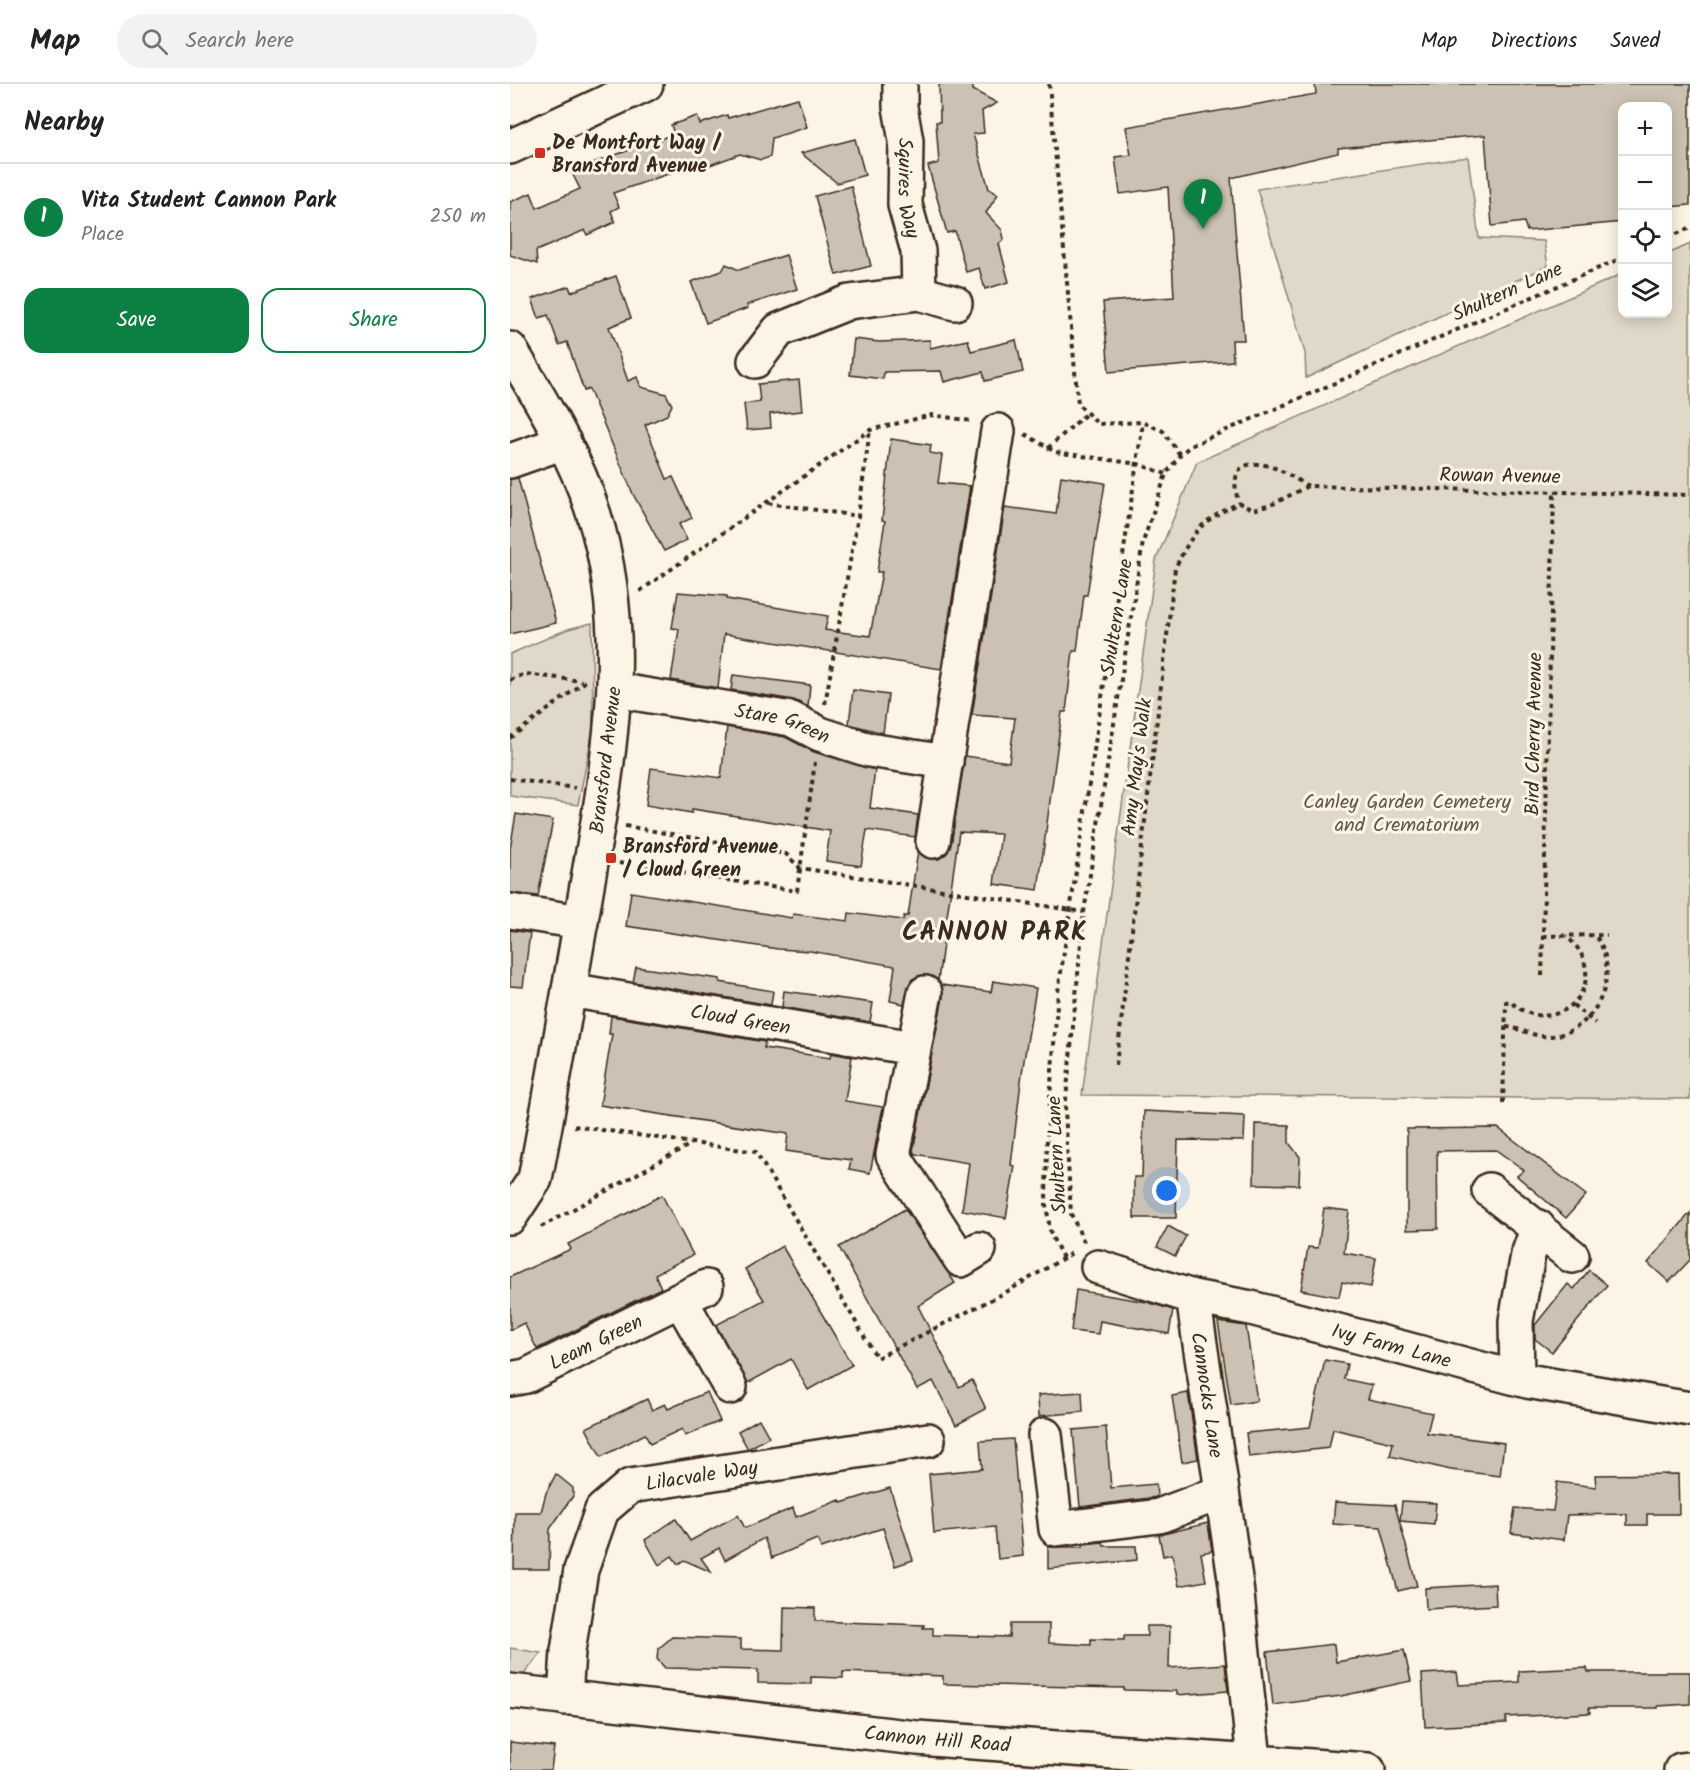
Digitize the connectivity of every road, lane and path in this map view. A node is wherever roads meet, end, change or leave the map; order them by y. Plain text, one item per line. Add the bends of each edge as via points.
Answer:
1 (646, 84) edge
2 (900, 84) edge
3 (1049, 84) edge
4 (510, 147) edge
5 (1690, 228) edge
6 (1672, 236) edge
7 (1618, 260) edge
8 (919, 292) junction
9 (955, 303) dead end
10 (510, 349) edge
11 (755, 361) dead end
12 (1087, 413) junction
13 (1143, 422) junction
14 (998, 431) junction
15 (564, 442) junction
16 (1048, 448) junction
17 (1180, 455) junction
18 (510, 461) edge
19 (1138, 464) junction
20 (1166, 474) junction
21 (1308, 486) junction
22 (1554, 492) junction
23 (1690, 495) edge
24 (768, 502) junction
25 (1239, 503) junction
26 (858, 516) dead end
27 (611, 602) junction
28 (510, 680) edge
29 (583, 681) junction
30 (616, 685) junction
31 (510, 738) edge
32 (946, 762) junction
33 (510, 779) edge
34 (600, 807) junction
35 (933, 841) dead end
36 (510, 911) edge
37 (1070, 912) junction
38 (1084, 912) junction
39 (581, 921) junction
40 (1595, 935) junction
41 (1607, 935) dead end
42 (1543, 936) junction
43 (1566, 936) junction
44 (1542, 976) dead end
45 (569, 990) junction
46 (925, 993) dead end
47 (1573, 1005) junction
48 (1588, 1017) junction
49 (1594, 1023) dead end
50 (1506, 1027) junction
51 (913, 1048) junction
52 (1116, 1065) dead end
53 (1503, 1103) dead end
54 (546, 1120) junction
55 (691, 1144) junction
56 (1489, 1190) dead end
57 (524, 1222) edge
58 (1538, 1227) junction
59 (979, 1249) dead end
60 (1572, 1256) dead end
61 (1092, 1257) junction
62 (1063, 1258) junction
63 (1192, 1297) junction
64 (1516, 1378) junction
65 (510, 1379) edge
66 (730, 1387) dead end
67 (1690, 1409) edge
68 (1045, 1436) dead end
69 (927, 1440) dead end
70 (1222, 1492) junction
71 (510, 1691) edge
72 (565, 1698) junction
73 (1256, 1766) edge
74 (1690, 1769) edge
75 (1368, 1770) edge
76 (1681, 1770) edge

1 - 4 street
2 - 8 street, Squires Way via 906,141 905,205 918,251
3 - 12 path via 1078,404
5 - 6 path
7 - 17 path, Shultern Lane via 1190,446
8 - 9 street
8 - 11 street via 849,302 828,309 779,330
10 - 15 street, Bransford Avenue
12 - 13 path via 1098,424
12 - 16 path
13 - 17 path via 1163,431
13 - 19 path
14 - 16 path via 1026,434
14 - 24 path via 980,422 932,415 870,430
14 - 32 street
15 - 18 street
15 - 27 street, Bransford Avenue via 594,516
16 - 19 path
17 - 20 path, Shultern Lane
19 - 20 path
19 - 37 path
20 - 38 path, Shultern Lane via 1143,542
21 - 22 path, Rowan Avenue
21 - 25 path, Rowan Avenue via 1253,510
21 - 25 path, Rowan Avenue via 1266,465 1248,464 1237,473 1233,486
22 - 23 path, Rowan Avenue
22 - 42 path, Bird Cherry Avenue
24 - 26 path
24 - 27 path via 634,594
25 - 52 path, Amy May's Walk via 1207,519 1189,541 1175,568
27 - 30 street, Bransford Avenue
28 - 29 path via 525,674
29 - 30 path
29 - 31 path
30 - 32 street, Stare Green via 790,719 820,734 869,750
30 - 34 street, Bransford Avenue
32 - 35 street
33 - 34 path
34 - 37 path via 786,854 800,868
34 - 39 street, Bransford Avenue
36 - 39 street
37 - 38 path
37 - 62 path via 1058,992 1047,1136 1047,1205 1051,1235
38 - 61 path, Shultern Lane via 1065,1110 1071,1214
39 - 45 street, Bransford Avenue
40 - 41 path
40 - 43 path
40 - 48 path via 1604,948 1606,976 1602,995
42 - 43 path
42 - 44 path, Bird Cherry Avenue
43 - 47 path via 1582,951 1587,968 1586,985
45 - 51 street, Cloud Green
45 - 54 street, Bransford Avenue
46 - 51 street
47 - 48 path
47 - 50 path via 1543,1016 1506,1002
48 - 49 path
48 - 50 path via 1572,1030 1549,1036
50 - 53 path
51 - 59 street via 893,1155 962,1260
54 - 55 path
54 - 57 street, Bransford Avenue
55 - 57 path
55 - 62 path via 756,1152 877,1358 1008,1291
56 - 58 street
58 - 60 street
58 - 64 street via 1528,1255 1516,1321
61 - 62 path
61 - 63 street, Ivy Farm Lane
63 - 64 street, Ivy Farm Lane via 1251,1308
63 - 70 street, Cannocks Lane
64 - 67 street, Ivy Farm Lane
65 - 66 street, Leam Green via 526,1376 694,1294
68 - 70 street via 1056,1529 1159,1516
69 - 72 street, Lilacvale Way via 630,1486 602,1510 581,1570
70 - 73 street, Cannocks Lane
71 - 72 street, Cannon Hill Road
72 - 73 street, Cannon Hill Road via 917,1738
73 - 75 street, Cannon Hill Road
74 - 76 street

